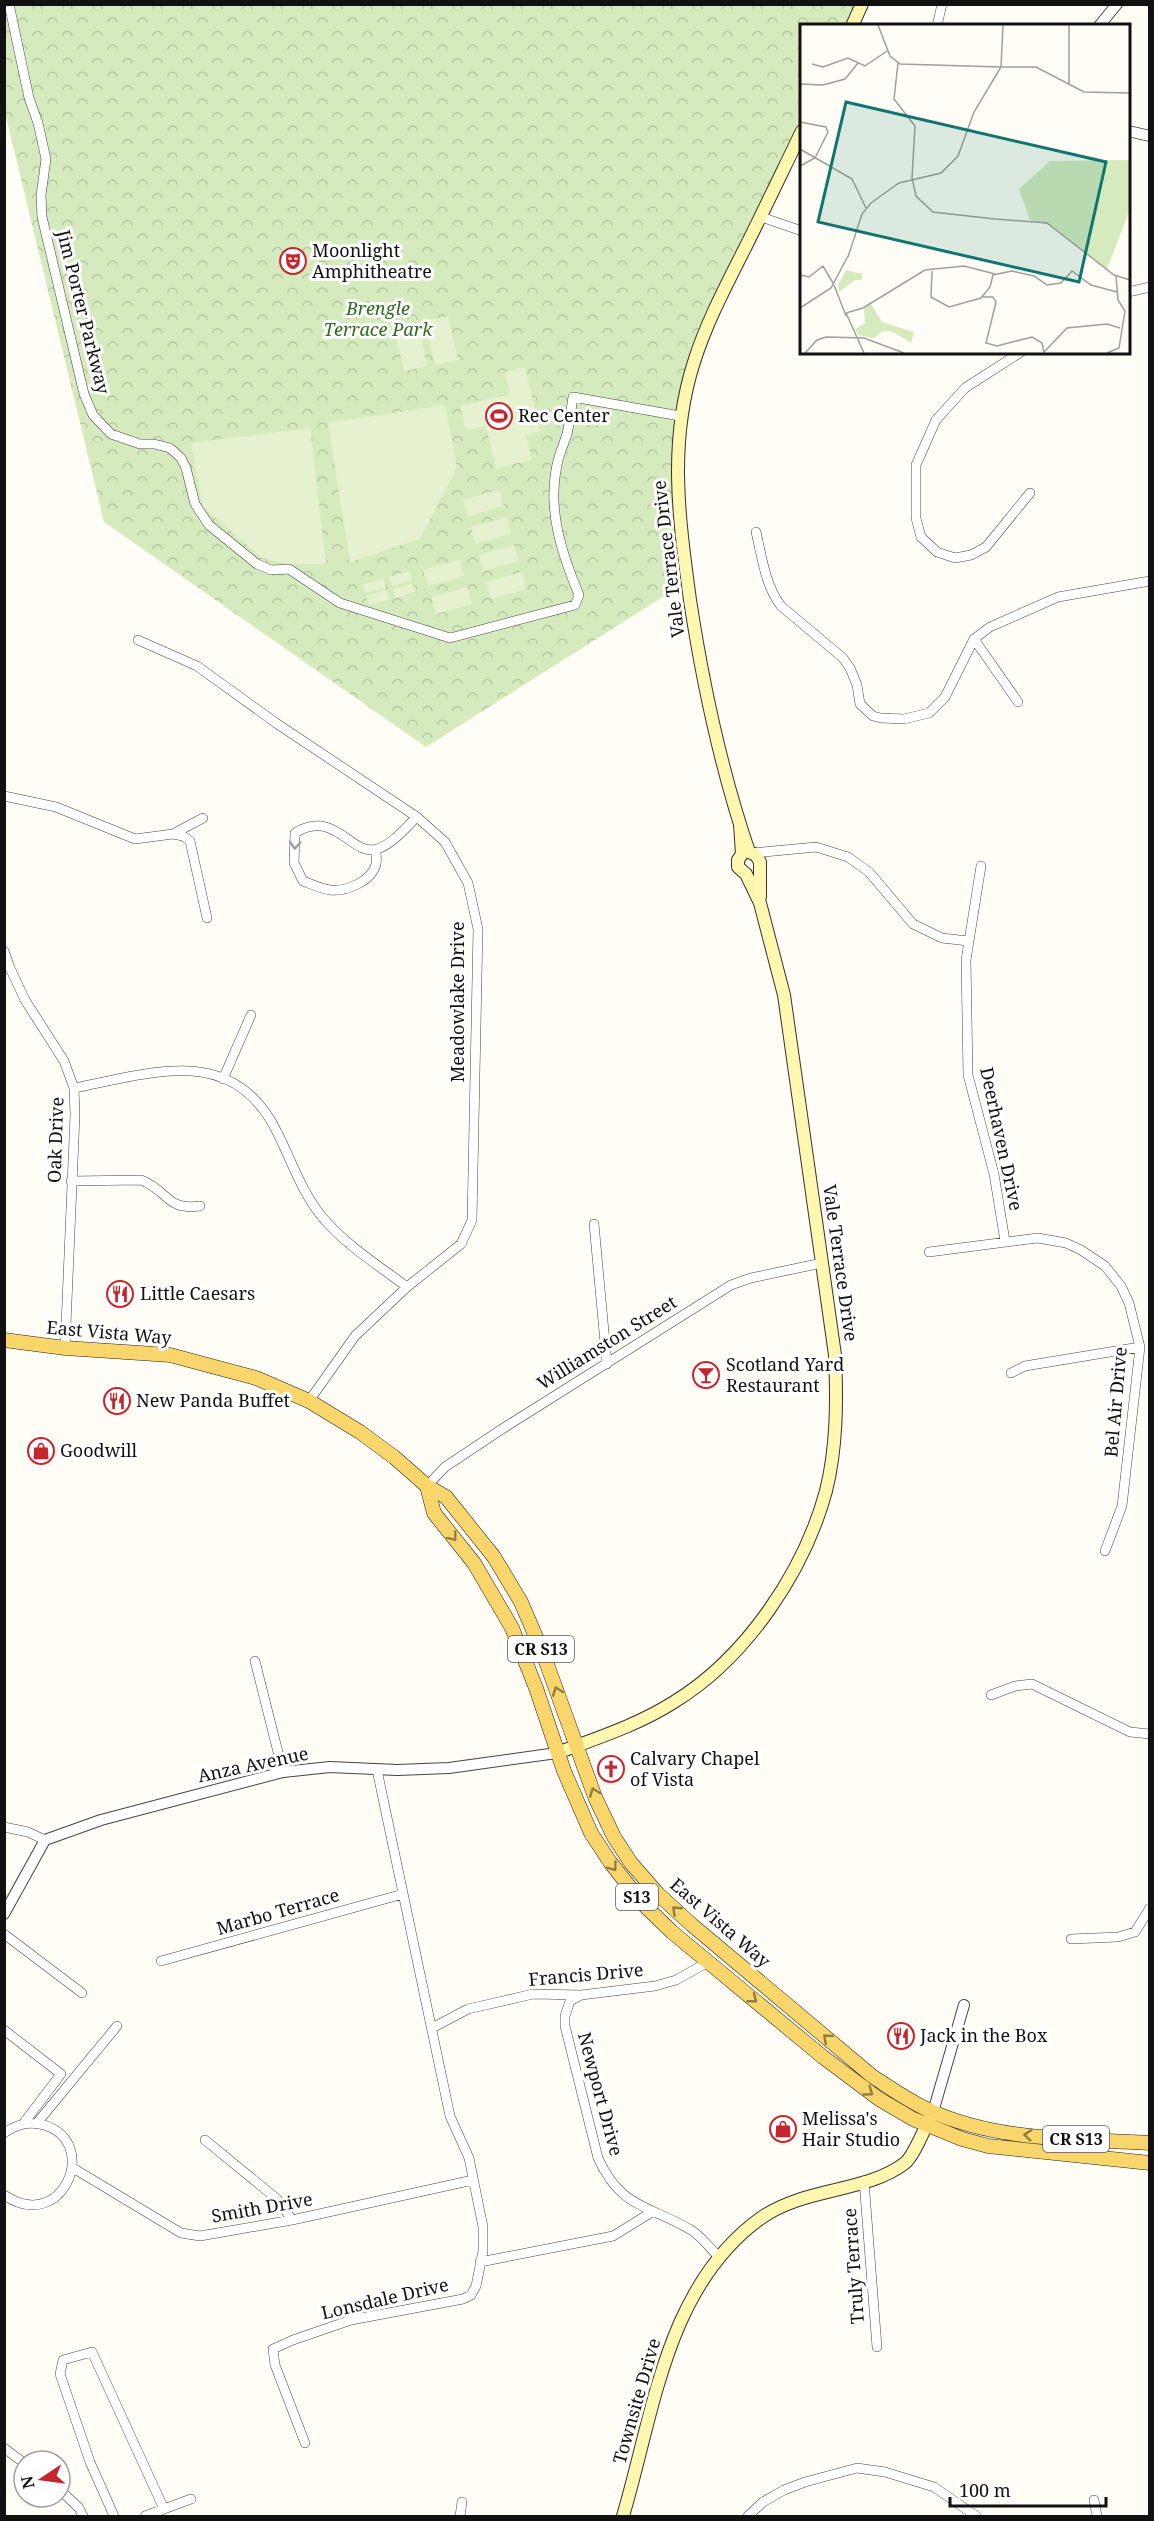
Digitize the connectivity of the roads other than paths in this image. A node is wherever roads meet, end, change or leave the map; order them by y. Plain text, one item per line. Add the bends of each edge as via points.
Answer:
1 (9, 4) edge
2 (861, 4) edge
3 (942, 4) edge
4 (1117, 4) edge
5 (853, 24) edge
6 (937, 24) edge
7 (1101, 24) edge
8 (1130, 131) edge
9 (800, 133) edge
10 (1149, 136) edge
11 (761, 217) junction
12 (800, 231) edge
13 (1149, 288) edge
14 (1130, 292) edge
15 (1018, 354) edge
16 (680, 416) junction
17 (1030, 493) dead end
18 (756, 532) dead end
19 (1149, 581) edge
20 (974, 639) junction
21 (138, 640) dead end
22 (1018, 702) dead end
23 (4, 796) edge
24 (417, 817) junction
25 (203, 818) dead end
26 (173, 834) junction
27 (376, 849) junction
28 (787, 851) junction
29 (748, 853) junction
30 (981, 866) dead end
31 (759, 867) junction
32 (746, 874) junction
33 (760, 903) junction
34 (207, 918) dead end
35 (968, 941) junction
36 (4, 951) edge
37 (7, 966) edge
38 (251, 1015) dead end
39 (224, 1079) junction
40 (74, 1088) junction
41 (71, 1181) junction
42 (200, 1206) dead end
43 (594, 1224) dead end
44 (1005, 1241) junction
45 (929, 1252) dead end
46 (822, 1263) junction
47 (407, 1287) junction
48 (4, 1340) edge
49 (1140, 1347) junction
50 (65, 1348) junction
51 (607, 1364) junction
52 (1011, 1374) dead end
53 (309, 1401) junction
54 (427, 1486) junction
55 (1105, 1551) dead end
56 (255, 1661) dead end
57 (991, 1695) dead end
58 (1149, 1734) edge
59 (576, 1746) junction
60 (557, 1753) junction
61 (377, 1770) junction
62 (283, 1772) junction
63 (4, 1827) edge
64 (45, 1840) junction
65 (404, 1894) junction
66 (1149, 1908) edge
67 (4, 1914) edge
68 (672, 1932) junction
69 (4, 1934) edge
70 (1071, 1939) dead end
71 (161, 1961) dead end
72 (708, 1962) junction
73 (751, 1974) junction
74 (82, 1993) dead end
75 (581, 1995) junction
76 (964, 2005) dead end
77 (117, 2026) dead end
78 (432, 2028) junction
79 (4, 2030) edge
80 (930, 2118) junction
81 (37, 2123) junction
82 (23, 2124) junction
83 (4, 2133) edge
84 (205, 2140) dead end
85 (1149, 2143) edge
86 (1149, 2155) edge
87 (1135, 2162) junction
88 (1149, 2163) edge
89 (73, 2168) junction
90 (473, 2180) junction
91 (864, 2181) junction
92 (4, 2195) edge
93 (652, 2212) junction
94 (292, 2220) junction
95 (718, 2256) junction
96 (480, 2262) junction
97 (877, 2347) dead end
98 (305, 2443) dead end
99 (191, 2499) dead end
100 (1094, 2500) dead end
101 (72, 2501) edge
102 (462, 2502) dead end
103 (164, 2509) junction
104 (83, 2517) edge
105 (114, 2517) edge
106 (145, 2517) edge
107 (460, 2517) edge
108 (623, 2517) edge
109 (748, 2517) edge
110 (976, 2517) edge
111 (1096, 2517) edge

1 - 16 street, Jim Porter Parkway via 46,159 42,217 84,394 93,415 111,434 140,444 170,448 181,458 195,504 209,525 257,564 271,570 289,569 340,603 450,638 575,605 579,595 557,533 554,498 557,464 568,432 573,397
2 - 5 main road
3 - 6 street
4 - 7 street
8 - 10 street
9 - 11 main road, Vale Terrace Drive
11 - 12 street
11 - 16 main road, Vale Terrace Drive via 712,315
13 - 14 street
15 - 17 street via 965,388 936,420 916,465 916,518 921,537 938,552 955,558 971,555 986,547
16 - 29 main road, Vale Terrace Drive via 677,501 703,682
18 - 20 street via 774,598 843,658 853,676 860,704 873,716 904,719 928,713 945,697
19 - 20 street via 1058,597 990,627
20 - 22 street
21 - 24 street, Meadowlake Drive via 197,666
23 - 26 street via 56,807 135,839
24 - 27 street via 390,843
24 - 47 street, Meadowlake Drive via 445,842 468,883 478,929 473,1188 472,1220 461,1244
25 - 26 street
26 - 34 street via 190,841
27 -> 27 street via 366,850 328,826 303,828 295,833 294,863 303,881 330,890 345,889 371,874
28 - 29 street
28 - 31 street
28 - 35 street via 816,847 848,856 869,872 913,924 942,938
29 - 31 main road via 759,858
29 - 32 main road via 738,864
30 - 35 street, Deerhaven Drive
31 - 32 main road
31 - 33 main road, Vale Terrace Drive
32 - 33 main road, Vale Terrace Drive
33 - 46 main road, Vale Terrace Drive via 784,995
35 - 44 street, Deerhaven Drive via 968,1075 994,1174
36 - 37 street, Oak Drive
37 - 40 street, Oak Drive via 64,1061
38 - 39 street
39 - 40 street via 198,1070 172,1069
39 - 47 street via 258,1103 323,1218
40 - 41 street, Oak Drive
41 - 42 street via 141,1180 175,1205
41 - 50 street, Oak Drive
43 - 51 street
44 - 45 street, Bel Air Drive
44 - 49 street, Bel Air Drive via 1038,1238 1066,1243 1105,1266 1130,1303
46 - 51 street, Williamston Street via 731,1285
46 - 59 main road, Vale Terrace Drive via 835,1355 835,1432 826,1490 798,1564 747,1638 711,1674 675,1702 626,1728
47 - 53 street, Meadowlake Drive via 355,1336
48 - 50 main road, East Vista Way / CR S13
49 - 52 street via 1024,1366
49 - 55 street, Bel Air Drive via 1122,1506
50 - 53 main road, East Vista Way / CR S13 via 170,1355 256,1378
51 - 54 street, Williamston Street via 453,1461
53 - 54 main road, East Vista Way / CR S13 via 360,1432
59 -> 54 main road, East Vista Way / CR S13 via 520,1602 474,1530 446,1497
54 -> 60 main road, CR S13 via 434,1513 474,1563 512,1628
56 - 62 street
57 - 58 street via 1032,1684 1130,1732
59 - 60 main road, Vale Terrace Drive
73 -> 59 main road, East Vista Way / CR S13 via 658,1894 631,1863 602,1812
60 - 61 street, Anza Avenue via 449,1768
60 -> 68 main road, East Vista Way / S13 via 600,1848 626,1884
61 - 62 street, Anza Avenue via 330,1767
61 - 65 street
62 - 64 street, Anza Avenue via 101,1820
63 - 64 street
64 - 67 street
65 - 71 street, Marbo Terrace
65 - 78 street
66 - 70 street via 1135,1932 1118,1937
68 - 72 main road, East Vista Way / S13
68 - 73 main road via 696,1942 741,1978
69 - 74 street
72 - 75 street, Francis Drive via 676,1980 655,1986
72 -> 80 main road, East Vista Way / S13 via 879,2099
80 -> 73 main road, East Vista Way / CR S13 via 872,2076
75 - 78 street, Francis Drive via 533,1994 468,2009
75 - 93 street, Newport Drive via 570,2001 565,2026 598,2158 612,2186
76 - 80 street, Townsite Drive
77 - 81 street
78 - 90 street via 450,2116 469,2158
79 - 82 street via 61,2074
85 -> 80 main road, East Vista Way / CR S13 via 1010,2133
80 - 87 main road, East Vista Way / S13 via 962,2139 988,2146
80 - 91 main road, Townsite Drive via 907,2162
81 - 82 street
81 - 89 street via 59,2134 72,2155
82 - 83 street
84 - 94 street via 277,2199
86 - 87 main road
87 - 88 main road, East Vista Way / S13
89 - 92 street via 62,2192 40,2205 27,2205
89 - 94 street, Smith Drive via 181,2234 200,2236
90 - 94 street, Smith Drive
90 - 96 street via 483,2227
91 - 95 main road, Townsite Drive via 781,2206 761,2218
91 - 97 street, Truly Terrace
93 - 95 street, Newport Drive via 693,2231
93 - 96 street via 613,2236
95 - 108 main road, Townsite Drive via 676,2331 655,2393
96 - 98 street, Lonsdale Drive via 476,2286 463,2299 351,2320 273,2349 275,2365
99 - 103 street
100 - 111 street
101 - 104 street
102 - 107 street
103 - 105 street via 92,2352 63,2360 60,2374 90,2462
103 - 106 street
109 - 110 street via 763,2502 805,2481 857,2468 934,2487

